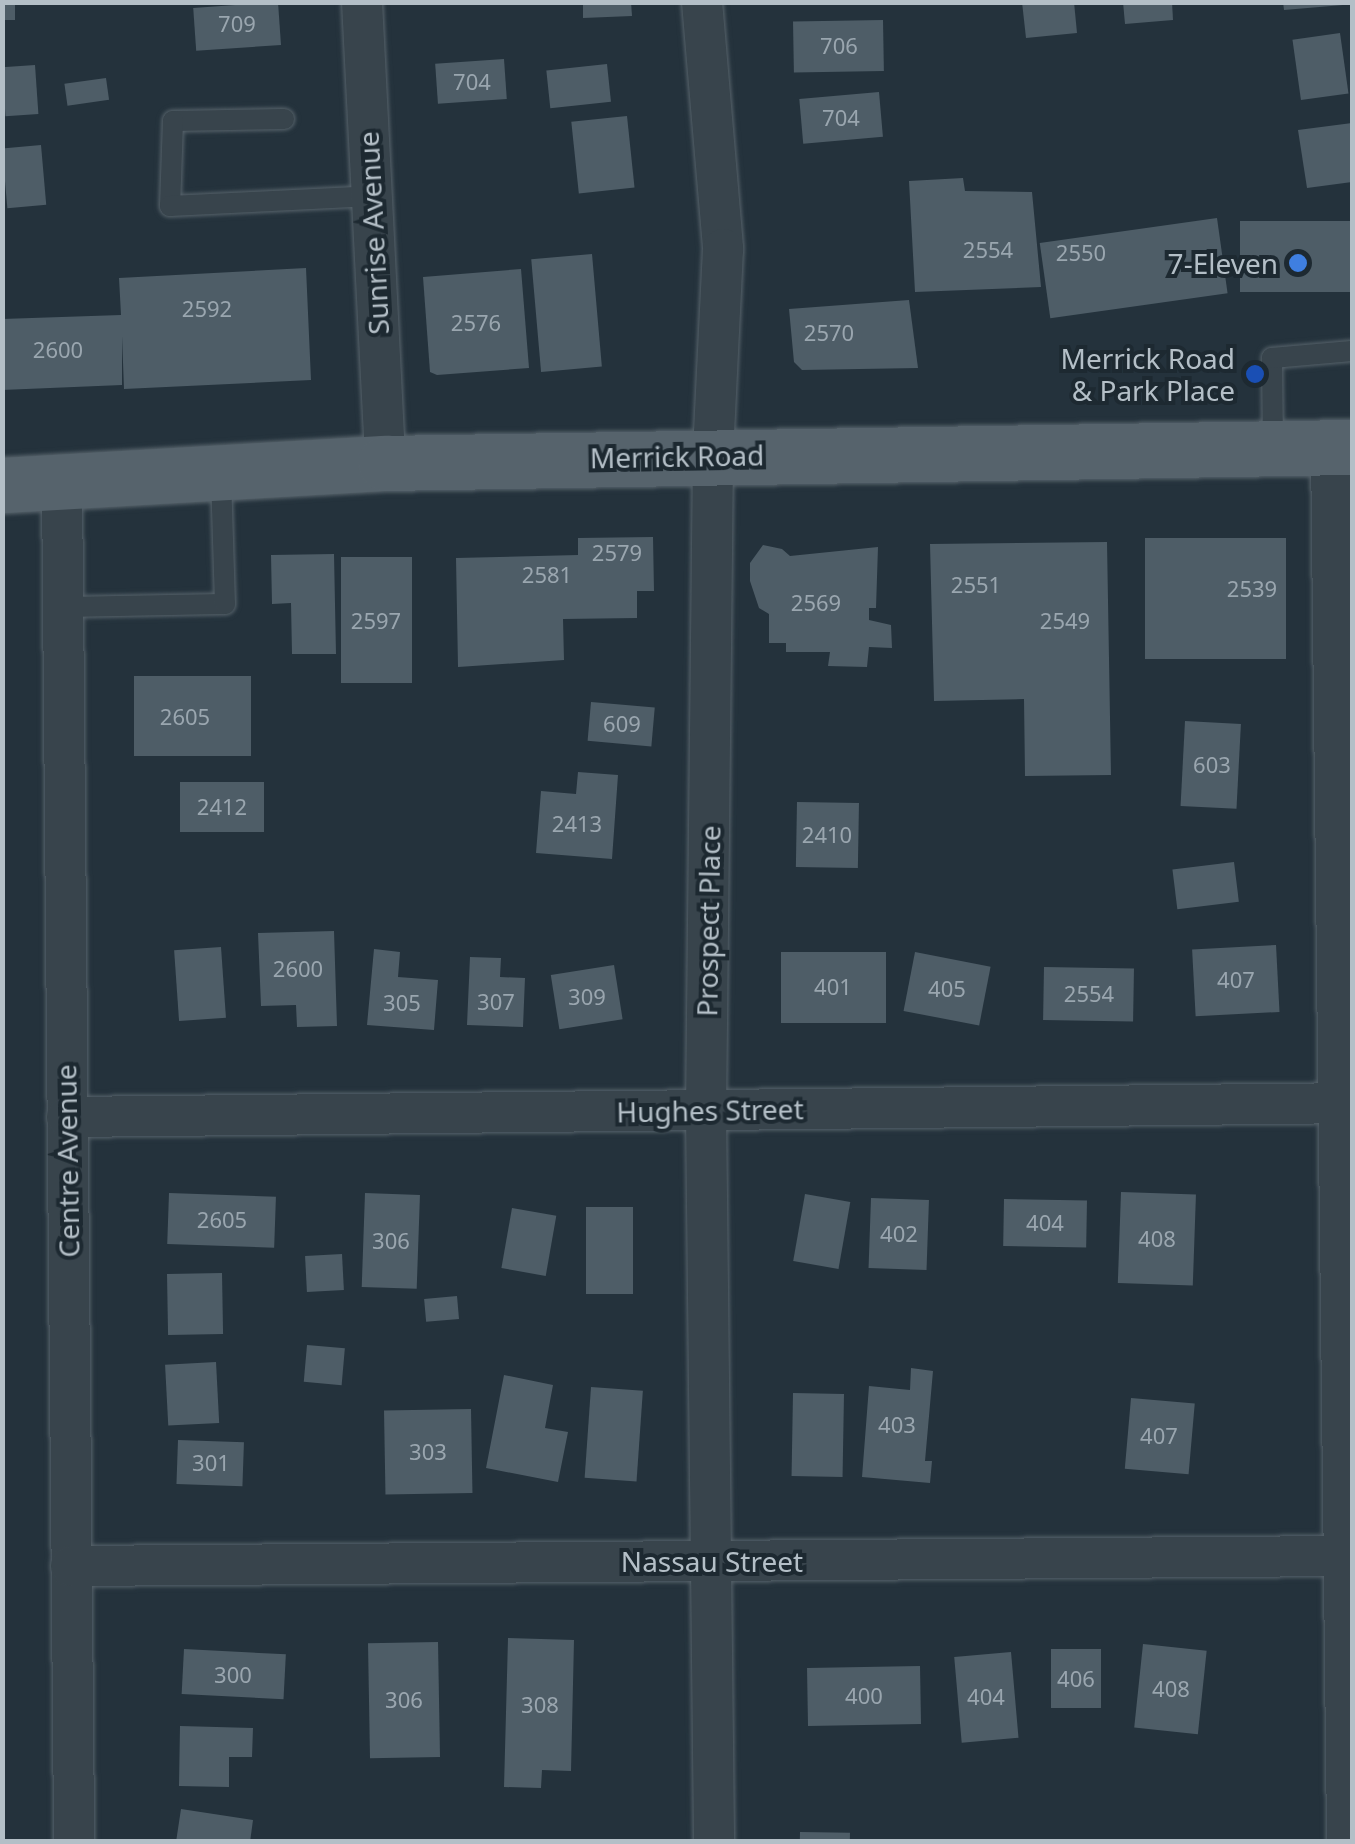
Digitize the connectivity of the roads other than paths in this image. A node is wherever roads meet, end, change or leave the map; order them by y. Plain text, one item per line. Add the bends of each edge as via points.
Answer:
1 (362, 2) edge
2 (702, 2) edge
3 (284, 120) dead end
4 (372, 196) junction
5 (1352, 351) edge
6 (1342, 447) edge
7 (1274, 448) junction
8 (713, 456) junction
9 (384, 463) junction
10 (221, 472) junction
11 (62, 481) junction
12 (2, 486) edge
13 (63, 607) junction
14 (1346, 1103) edge
15 (706, 1110) junction
16 (66, 1117) junction
17 (1348, 1556) edge
18 (711, 1562) junction
19 (71, 1566) junction
20 (74, 1842) edge
21 (714, 1842) edge
22 (1347, 1842) edge

1 - 4 street, Sunrise Avenue
2 - 8 street, Prospect Place via 723,249
3 - 4 lane via 172,120 170,206
4 - 9 street, Sunrise Avenue
5 - 7 lane via 1272,358
6 - 7 main road, Merrick Road
6 - 14 street
7 - 8 main road, Merrick Road
8 - 9 main road, Merrick Road
8 - 15 street, Prospect Place
9 - 10 main road, Merrick Road
10 - 11 main road, Merrick Road
10 - 13 lane via 225,604
11 - 12 main road, Merrick Road
11 - 13 street, Centre Avenue
13 - 16 street, Centre Avenue
14 - 15 street, Hughes Street
14 - 17 street
15 - 16 street, Hughes Street
15 - 18 street, Prospect Place
16 - 19 street, Centre Avenue
17 - 18 street, Nassau Street
17 - 22 street
18 - 19 street, Nassau Street
18 - 21 street, Prospect Place
19 - 20 street, Centre Avenue

